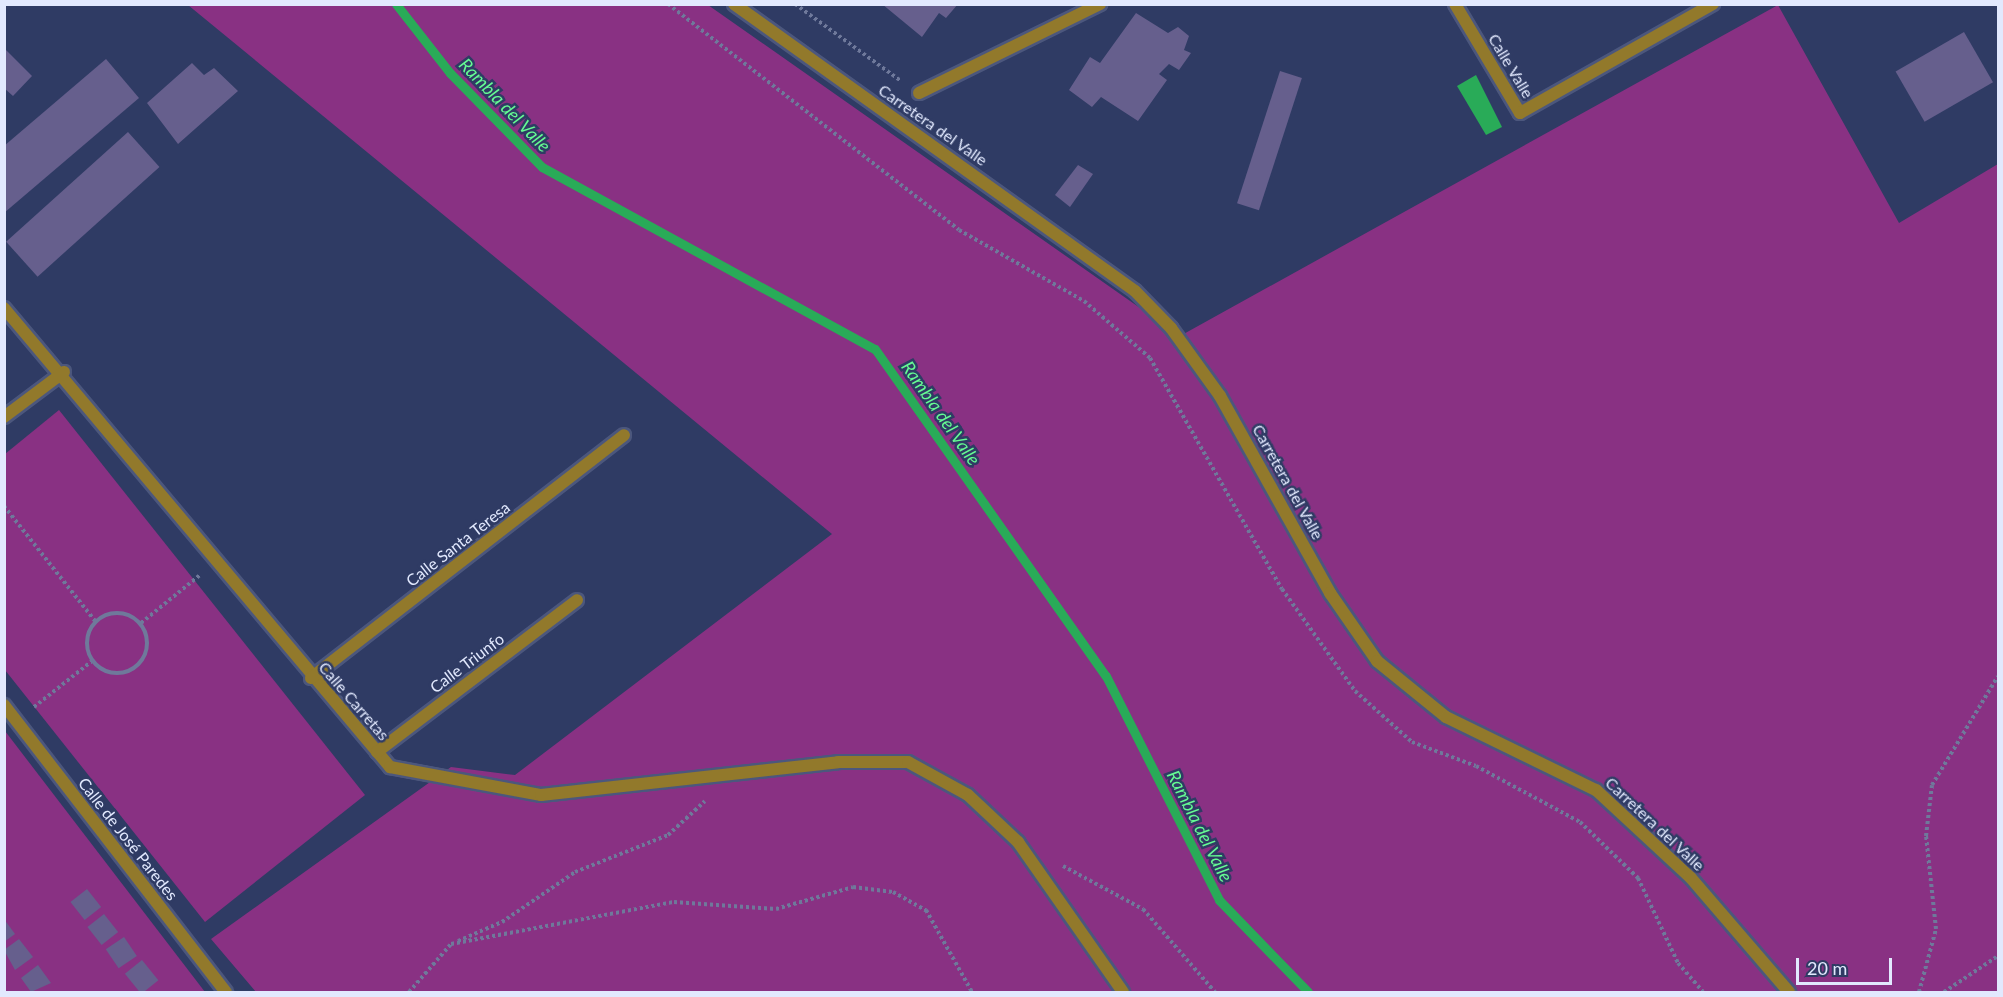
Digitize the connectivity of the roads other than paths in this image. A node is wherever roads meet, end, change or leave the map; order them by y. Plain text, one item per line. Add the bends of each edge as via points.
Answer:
1 (734, 4) edge
2 (1100, 4) edge
3 (1455, 4) edge
4 (1713, 4) edge
5 (919, 93) road end
6 (4, 308) edge
7 (64, 372) junction
8 (4, 417) edge
9 (624, 435) dead end
10 (577, 600) dead end
11 (311, 678) junction
12 (4, 705) edge
13 (377, 752) junction
14 (226, 993) edge
15 (1123, 993) edge
16 (1789, 993) edge

1 - 16 street, Carretera del Valle via 1135,291 1171,328 1220,396 1330,593 1377,661 1446,717 1596,790 1690,877
2 - 5 street
3 - 4 street, Calle Valle via 1520,113
6 - 7 street, Calle Carretas
7 - 8 street
7 - 11 street, Calle Carretas
9 - 11 street, Calle Santa Teresa
10 - 13 street, Calle Triunfo
11 - 13 street, Calle Carretas
12 - 14 street, Calle de José Paredes
13 - 15 street, Calle Carretas via 390,767 541,795 838,762 908,762 968,795 1018,842

